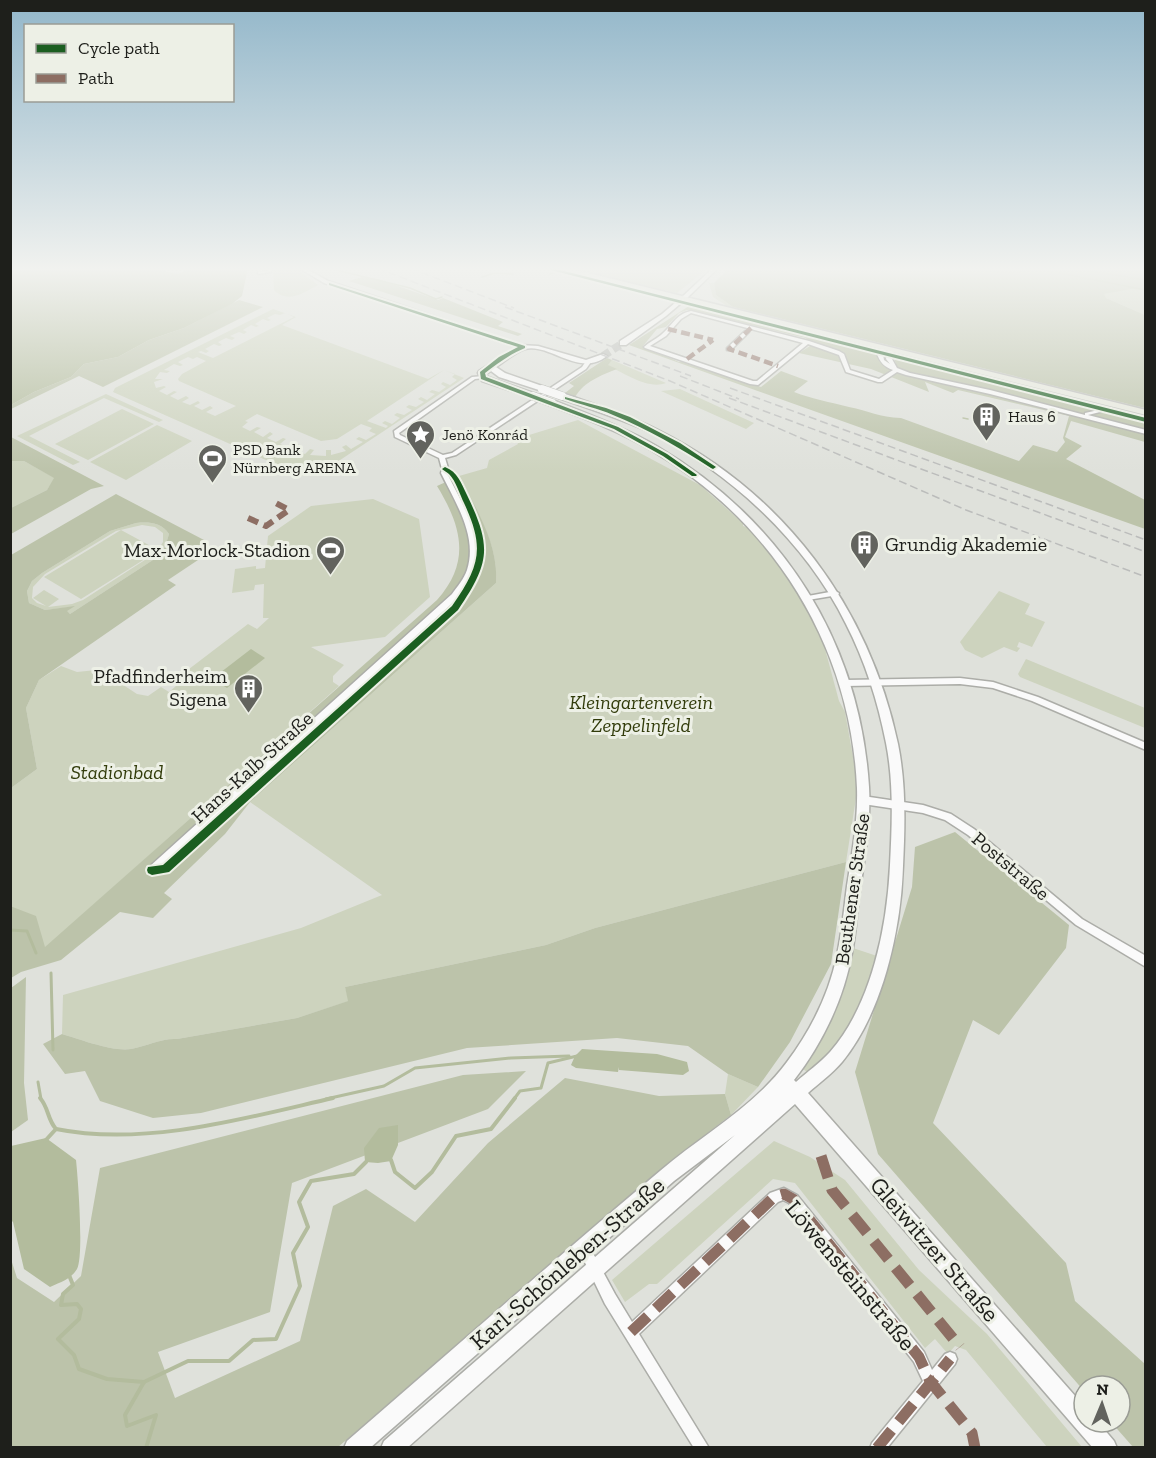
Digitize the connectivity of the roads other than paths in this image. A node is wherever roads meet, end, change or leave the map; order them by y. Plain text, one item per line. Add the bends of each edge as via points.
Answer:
1 (490, 336) edge
2 (501, 336) edge
3 (631, 336) edge
4 (662, 336) edge
5 (743, 336) edge
6 (778, 336) edge
7 (831, 336) edge
8 (832, 336) edge
9 (623, 342) tunnel mouth
10 (807, 342) junction
11 (523, 347) junction
12 (729, 349) dead end
13 (887, 350) junction
14 (603, 356) tunnel mouth
15 (588, 362) junction
16 (492, 368) junction
17 (896, 370) junction
18 (482, 377) junction
19 (1114, 407) junction
20 (1081, 415) junction
21 (1146, 415) edge
22 (1146, 432) edge
23 (442, 457) junction
24 (713, 467) junction
25 (694, 475) junction
26 (835, 593) junction
27 (808, 598) junction
28 (368, 682) junction
29 (877, 682) junction
30 (845, 683) junction
31 (1146, 747) edge
32 (863, 800) junction
33 (899, 805) junction
34 (1146, 962) edge
35 (783, 1081) junction
36 (797, 1092) junction
37 (584, 1248) junction
38 (594, 1268) junction
39 (631, 1332) junction
40 (950, 1359) dead end
41 (930, 1381) junction
42 (1072, 1407) edge
43 (1095, 1434) edge
44 (354, 1448) edge
45 (391, 1448) edge
46 (702, 1448) edge
47 (877, 1448) edge
48 (1107, 1448) edge

1 - 11 street
2 - 11 street
3 - 9 main road
4 - 10 street via 647,346 753,383
5 - 12 street
6 - 10 street
7 - 13 main road
8 - 13 main road
10 - 17 street via 837,352 848,371 866,377 880,381
11 - 15 main road
11 - 16 main road
13 - 17 street
13 - 17 street via 882,361
13 - 19 main road
13 - 19 main road
14 - 15 main road
15 - 23 street via 454,454
16 - 18 main road via 484,371
16 - 24 main road, Beuthener Straße, bridge via 636,423
17 - 20 street
18 - 23 street via 474,378 396,432 397,436
18 - 25 main road, Beuthener Straße, bridge via 622,431
19 - 20 street
19 - 21 main road
20 - 22 street
23 - 28 street, Hans-Kalb-Straße via 445,469 453,474 472,525 480,533 482,559 471,586 455,608
24 - 25 main road via 708,473
24 - 26 main road, Beuthener Straße via 780,523
25 - 27 main road, Beuthener Straße via 758,531 782,558
26 - 27 street
26 - 29 main road, Beuthener Straße via 857,632
27 - 30 main road, Beuthener Straße
28 - 28 street, Hans-Kalb-Straße via 152,870 165,869
29 - 30 street
29 - 31 street via 960,681 993,685
29 - 33 main road, Beuthener Straße via 894,748
30 - 32 main road, Beuthener Straße via 859,736
32 - 33 street, Poststraße
32 - 35 main road, Beuthener Straße via 842,970 818,1026
33 - 34 street, Poststraße via 937,812 959,824 1079,921
33 - 36 main road, Beuthener Straße via 894,899 869,1000 843,1048
35 - 36 main road, Gleiwitzer Straße
35 - 37 main road, Karl-Schönleben-Straße via 751,1112 685,1161
36 - 38 main road, Karl-Schönleben-Straße
36 - 42 main road, Gleiwitzer Straße
37 - 38 street
37 - 44 main road, Karl-Schönleben-Straße
38 - 39 street
38 - 45 main road, Karl-Schönleben-Straße
39 - 41 street, Löwensteinstraße via 774,1197 784,1194 793,1199 919,1357
39 - 46 street
40 - 41 street
41 - 47 street
43 - 48 main road, Gleiwitzer Straße

